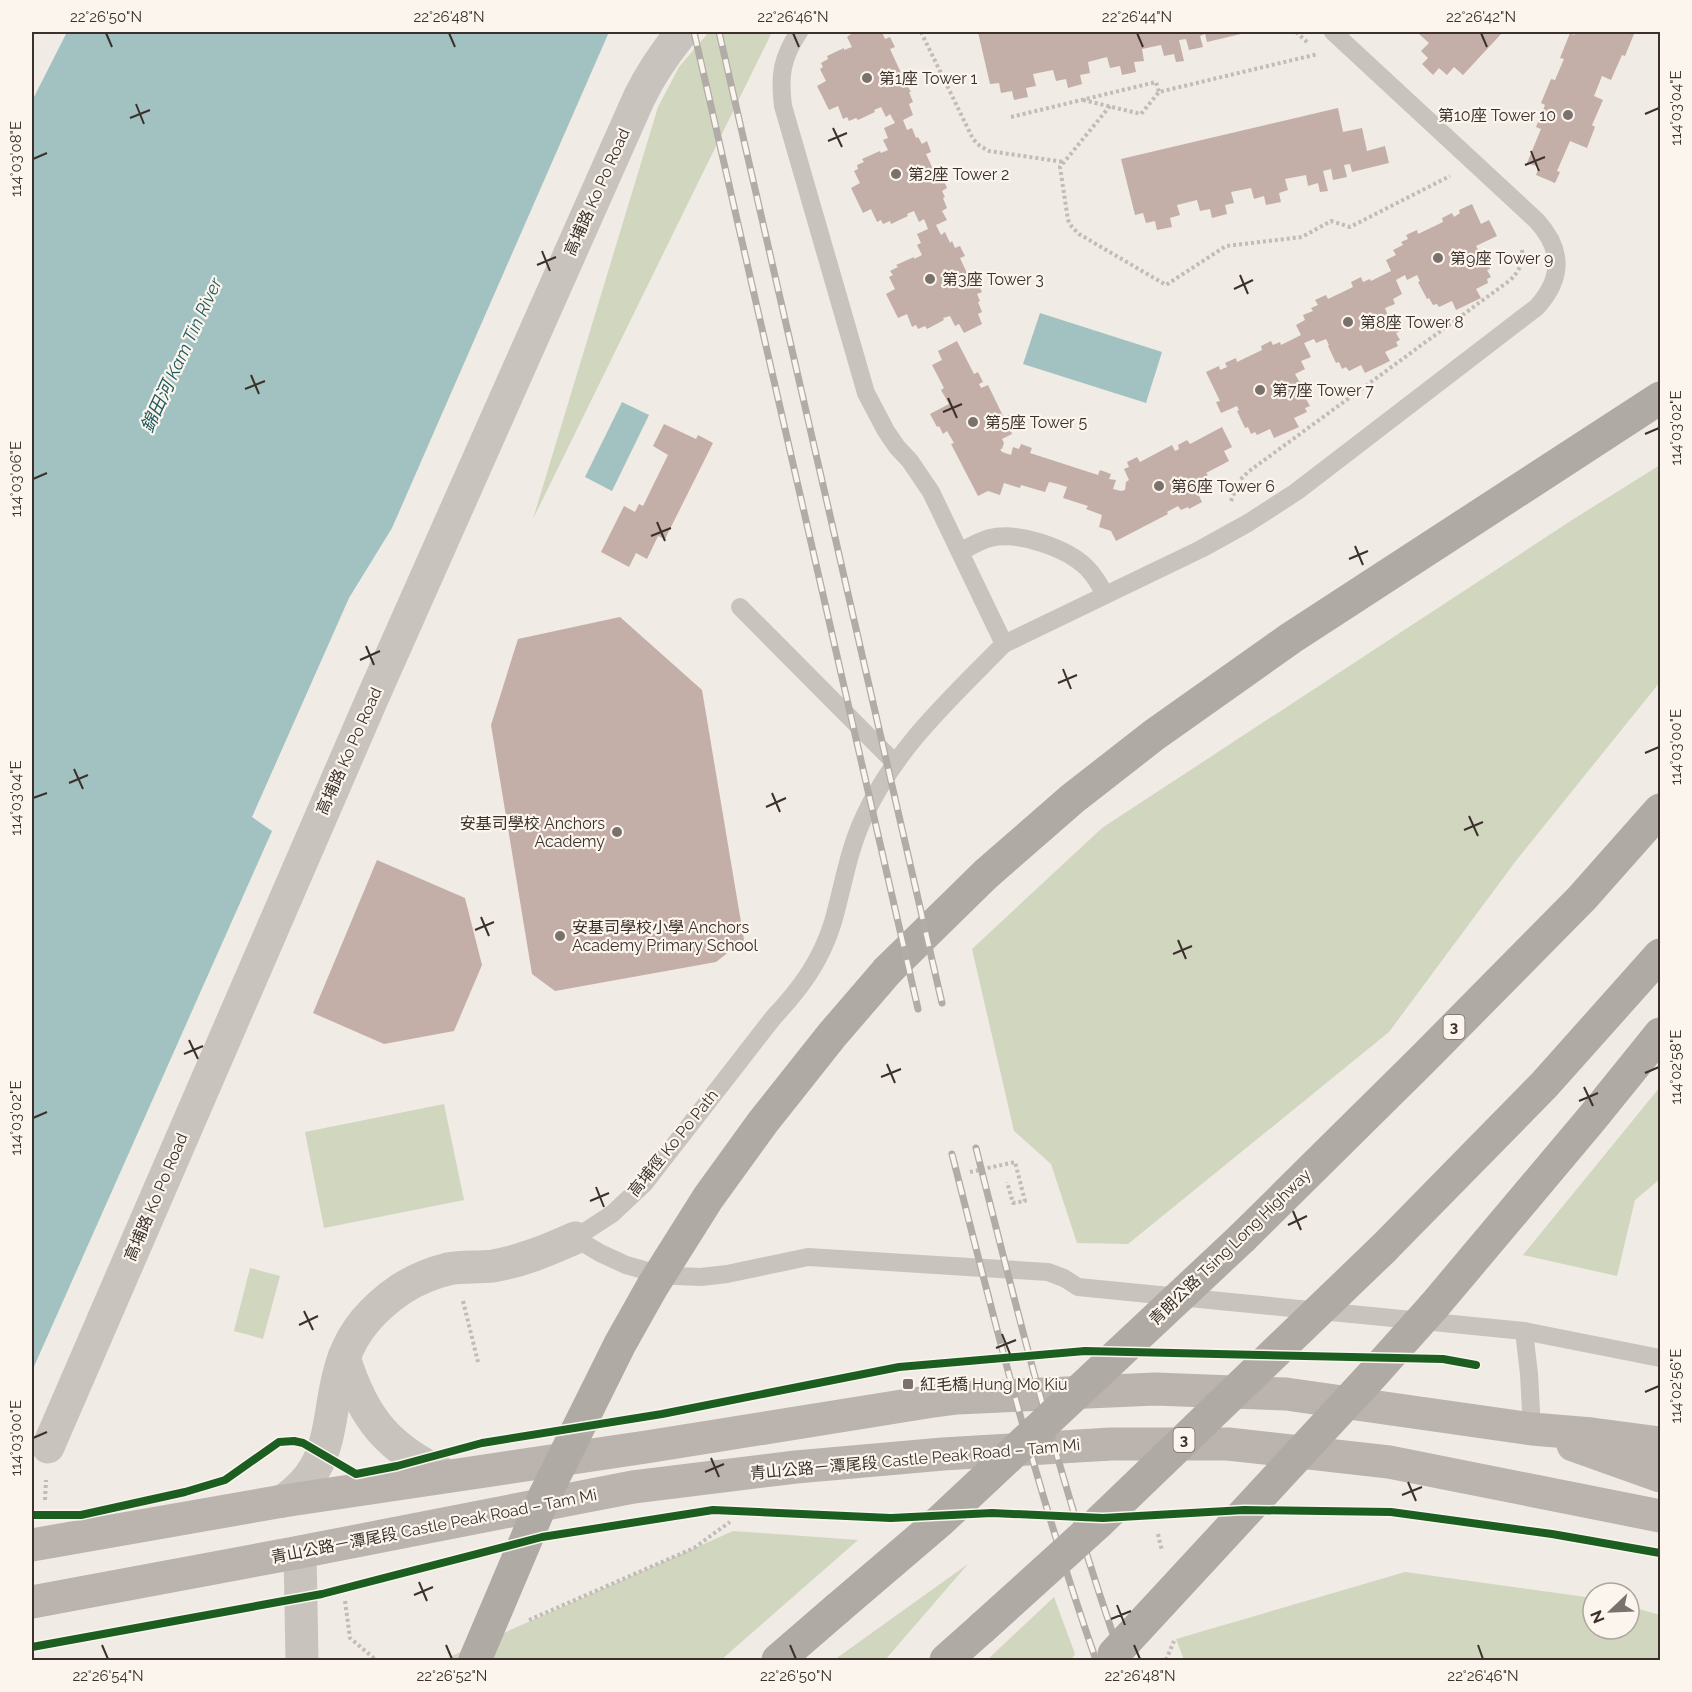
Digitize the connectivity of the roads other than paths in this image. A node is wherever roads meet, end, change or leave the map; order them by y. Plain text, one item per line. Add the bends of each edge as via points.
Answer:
1 (682, 32) edge
2 (799, 32) edge
3 (1333, 32) edge
4 (1660, 398) edge
5 (960, 552) junction
6 (1105, 595) junction
7 (740, 607) dead end
8 (1004, 644) junction
9 (895, 763) junction
10 (1660, 810) edge
11 (1660, 955) edge
12 (1660, 1034) edge
13 (575, 1238) junction
14 (1524, 1331) junction
15 (344, 1357) junction
16 (1660, 1358) edge
17 (1532, 1429) junction
18 (1660, 1443) edge
19 (48, 1447) dead end
20 (448, 1476) junction
21 (1660, 1476) edge
22 (283, 1501) junction
23 (1660, 1516) edge
24 (32, 1545) edge
25 (300, 1552) junction
26 (32, 1602) edge
27 (1111, 1657) edge
28 (302, 1660) edge
29 (476, 1660) edge
30 (778, 1660) edge
31 (946, 1660) edge

1 - 19 street, 高埔路 Ko Po Road via 662,56 639,98 372,699
2 - 5 lane via 782,69 783,106 866,393 886,431 931,492
3 - 6 lane, 高埔徑 Ko Po Path via 1537,220 1557,258 1552,285 1537,308 1296,492 1201,549
4 - 29 highway, bridge via 1291,638 1154,735 986,874 888,969 763,1122 651,1287 545,1495
5 - 6 lane via 990,538 1025,539 1058,549 1085,566
5 - 8 lane
6 - 8 lane, 高埔徑 Ko Po Path
7 - 9 lane
8 - 9 lane, 高埔徑 Ko Po Path via 928,721
9 - 13 lane, 高埔徑 Ko Po Path via 863,818 833,921 814,968 644,1184 612,1214
10 - 30 highway, 青朗公路 Tsing Long Highway / 3, bridge via 1557,923 1242,1238 948,1514
11 - 31 highway, 3, bridge via 1544,1085 1383,1248 1098,1523
12 - 27 highway, bridge via 1494,1236 1374,1373
13 - 14 lane via 626,1265 676,1276 727,1274 808,1257 1048,1272 1078,1287
13 - 15 street, 高埔徑 Ko Po Path via 535,1256 492,1266 449,1269 403,1287 366,1320
14 - 16 lane
14 - 17 lane
15 - 20 street via 361,1401 382,1432 417,1461
15 - 22 street, 高埔徑 Ko Po Path via 322,1454 306,1481
17 - 18 main road
17 - 20 main road via 1286,1394 1155,1389 927,1401
17 - 21 main road
20 - 22 main road
22 - 24 main road
23 - 25 main road, 青山公路－潭尾段 Castle Peak Road – Tam Mi via 1389,1462 1228,1444 1111,1444 796,1467 633,1487
25 - 26 main road, 青山公路－潭尾段 Castle Peak Road – Tam Mi
25 - 28 street

